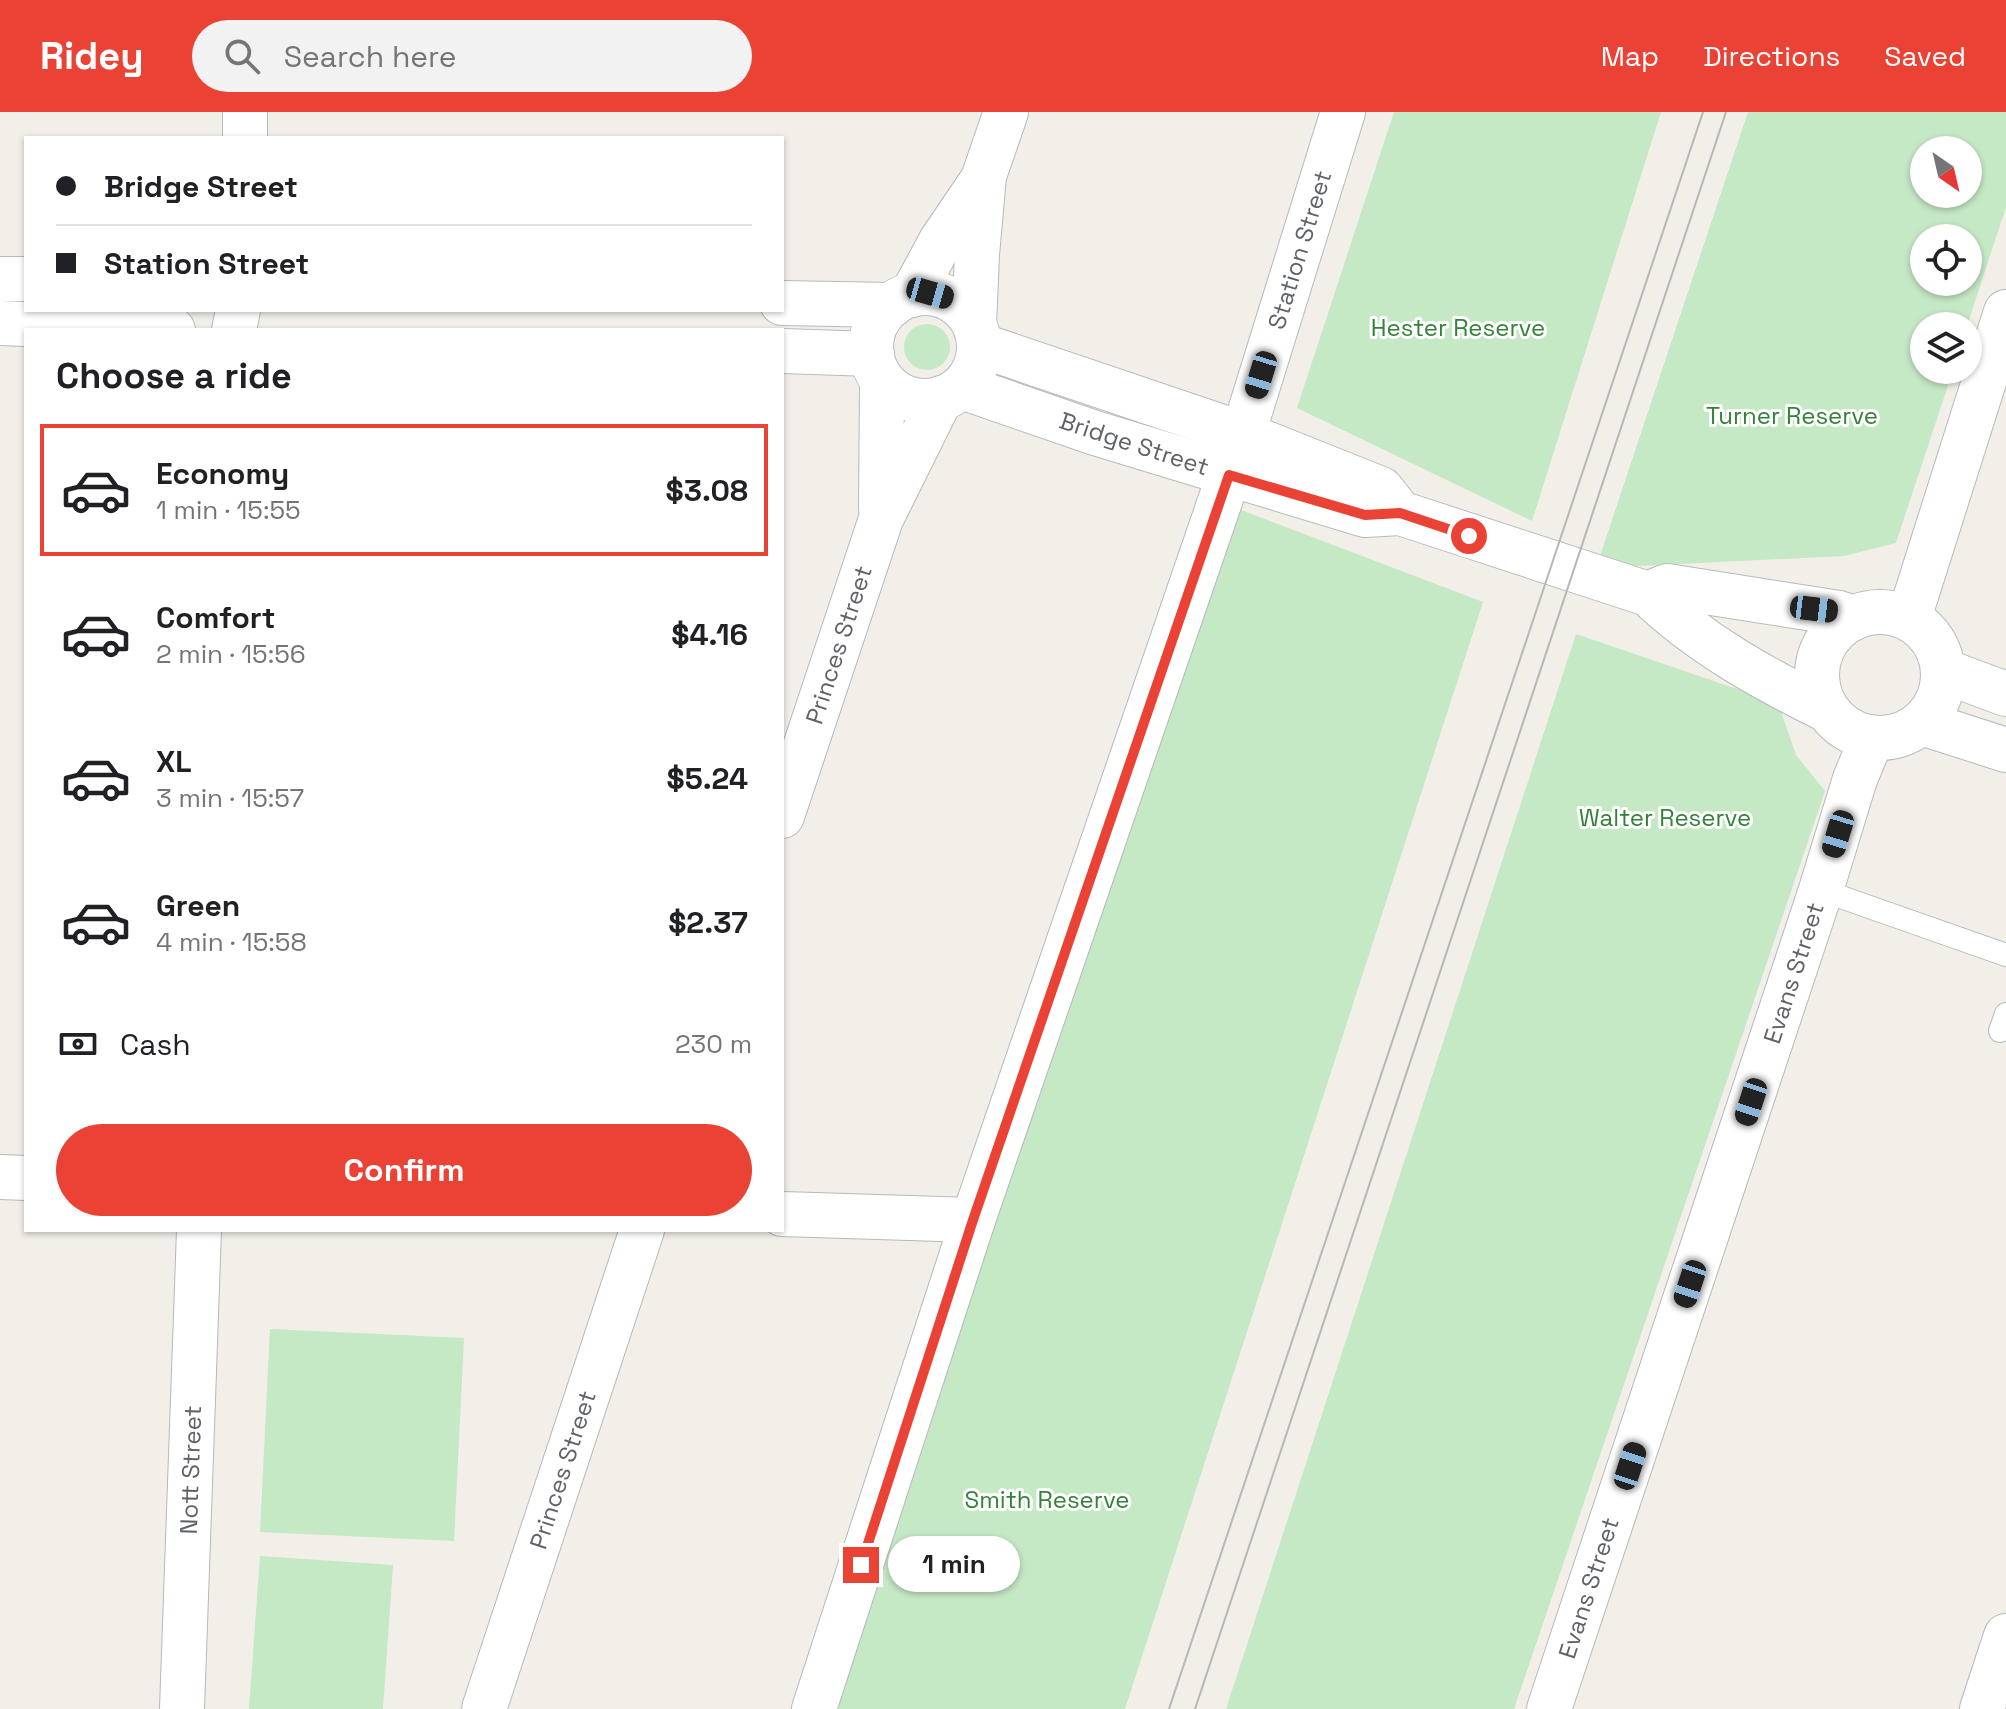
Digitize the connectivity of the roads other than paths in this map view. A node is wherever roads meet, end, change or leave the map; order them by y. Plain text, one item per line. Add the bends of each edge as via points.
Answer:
1 (245, 112) edge
2 (1006, 112) edge
3 (1343, 112) edge
4 (245, 136) edge
5 (984, 176) junction
6 (0, 279) edge
7 (24, 279) edge
8 (902, 300) junction
9 (784, 303) edge
10 (2006, 312) edge
11 (0, 323) edge
12 (124, 328) edge
13 (977, 334) junction
14 (784, 351) edge
15 (877, 367) junction
16 (952, 393) junction
17 (1243, 434) junction
18 (1229, 475) junction
19 (1400, 513) junction
20 (881, 519) junction
21 (1648, 594) junction
22 (1854, 618) junction
23 (1909, 618) junction
24 (1944, 671) junction
25 (2006, 694) edge
26 (1827, 710) junction
27 (1922, 723) junction
28 (1872, 738) junction
29 (2006, 750) edge
30 (784, 810) edge
31 (1821, 890) junction
32 (2006, 955) edge
33 (0, 1177) edge
34 (24, 1178) edge
35 (784, 1214) edge
36 (973, 1220) junction
37 (199, 1232) edge
38 (641, 1232) edge
39 (2006, 1636) edge
40 (182, 1709) edge
41 (484, 1709) edge
42 (814, 1709) edge
43 (1549, 1709) edge
44 (1982, 1709) edge

1 - 4 street
2 - 5 street
3 - 17 street, Station Street
5 - 8 street
5 - 13 street
6 - 7 street
8 - 9 street
8 - 13 street via 930,293 948,298 963,308
8 - 15 street via 880,318 873,335
10 - 23 street
11 - 12 street
13 - 16 street via 972,375
13 - 17 street, Bridge Street
14 - 15 street
15 - 16 street via 903,396 918,401
15 - 20 street, Princes Street
16 - 18 street, Bridge Street
16 - 20 street, Princes Street
17 - 19 street, Bridge Street via 1381,489
18 - 19 street, Bridge Street via 1365,515
18 - 36 street
19 - 21 street, Bridge Street
20 - 30 street, Princes Street
21 - 22 street, Bridge Street via 1667,586
21 - 26 street, Bridge Street via 1673,618 1762,677
22 - 23 street via 1872,612
22 - 26 street via 1823,648 1818,691
23 - 24 street via 1938,649
24 - 25 street
24 - 27 street via 1935,708
26 - 28 street via 1846,729
27 - 28 street via 1899,736
27 - 29 street
28 - 31 street, Evans Street
31 - 32 lane
31 - 43 street, Evans Street
33 - 34 street
35 - 36 street
36 - 42 street
37 - 40 street, Nott Street
38 - 41 street, Princes Street
39 - 44 street

